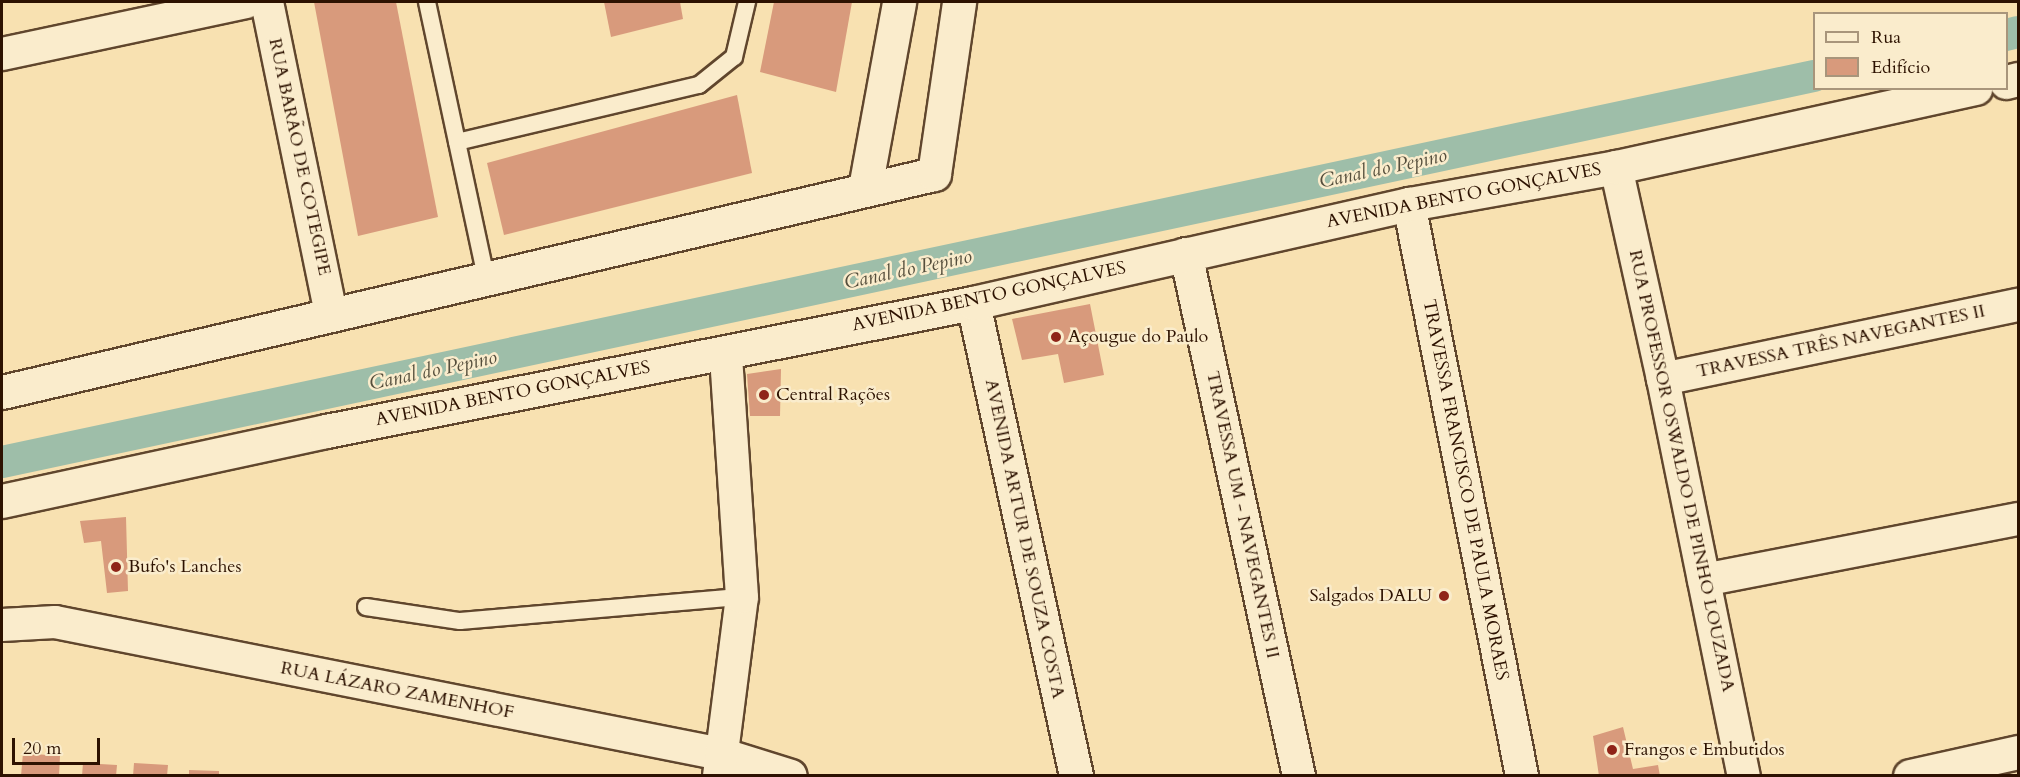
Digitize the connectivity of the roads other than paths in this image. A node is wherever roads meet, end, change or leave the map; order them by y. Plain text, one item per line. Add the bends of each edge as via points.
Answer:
1 (246, 2) edge
2 (267, 2) edge
3 (427, 2) edge
4 (747, 2) edge
5 (900, 2) edge
6 (959, 2) edge
7 (2, 54) edge
8 (1966, 90) edge
9 (457, 142) junction
10 (1616, 167) junction
11 (865, 188) junction
12 (1409, 204) junction
13 (1186, 254) junction
14 (486, 278) junction
15 (973, 303) junction
16 (2019, 305) edge
17 (331, 313) junction
18 (726, 353) junction
19 (1663, 379) junction
20 (2, 392) edge
21 (2, 501) edge
22 (2019, 519) edge
23 (1704, 580) junction
24 (742, 597) junction
25 (366, 607) dead end
26 (2, 625) edge
27 (2019, 752) edge
28 (720, 765) edge
29 (1981, 768) edge
30 (790, 776) edge
31 (1076, 776) edge
32 (1299, 776) edge
33 (1522, 776) edge
34 (1744, 776) edge
35 (1910, 776) edge

1 - 7 street
2 - 17 street, RUA BARÃO DE COTEGIPE
3 - 9 lane
4 - 9 lane via 734,57 699,85
5 - 11 main road
6 - 11 main road via 934,174
8 - 10 main road, AVENIDA BENTO GONÇALVES
9 - 14 lane
10 - 12 main road, AVENIDA BENTO GONÇALVES
10 - 19 street, RUA PROFESSOR OSWALDO DE PINHO LOUZADA
11 - 14 main road
12 - 13 main road, AVENIDA BENTO GONÇALVES
12 - 33 street, TRAVESSA FRANCISCO DE PAULA MORAES
13 - 15 main road, AVENIDA BENTO GONÇALVES
13 - 32 street, TRAVESSA UM - NAVEGANTES II
14 - 17 main road
15 - 18 main road, AVENIDA BENTO GONÇALVES
15 - 31 main road, AVENIDA ARTUR DE SOUZA COSTA
16 - 19 street, TRAVESSA TRÊS NAVEGANTES II
17 - 20 main road
18 - 21 main road, AVENIDA BENTO GONÇALVES via 326,431
18 - 24 street
19 - 23 street, RUA PROFESSOR OSWALDO DE PINHO LOUZADA
22 - 23 street
23 - 34 street, RUA PROFESSOR OSWALDO DE PINHO LOUZADA
24 - 25 lane via 460,621
24 - 28 street
26 - 28 street, RUA LÁZARO ZAMENHOF via 55,622
27 - 29 main road
28 - 30 street, RUA LÁZARO ZAMENHOF
29 - 35 main road

